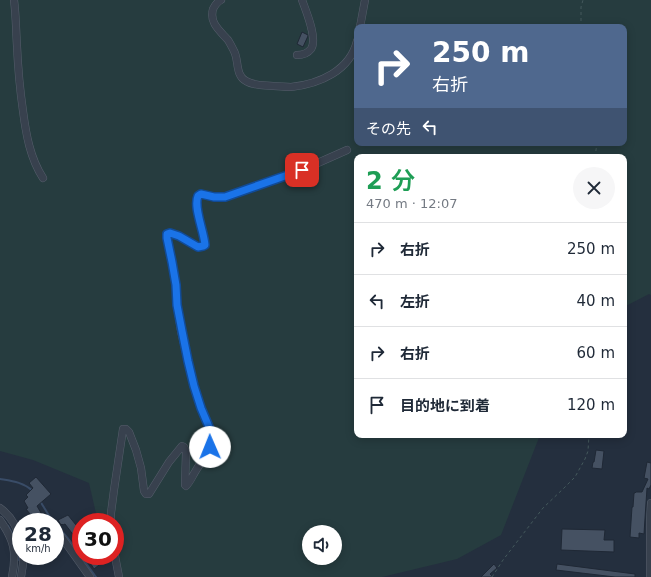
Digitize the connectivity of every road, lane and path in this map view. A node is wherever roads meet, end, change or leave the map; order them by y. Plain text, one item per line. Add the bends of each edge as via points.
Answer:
1 (14, 0) edge
2 (221, 0) edge
3 (302, 0) edge
4 (366, 0) edge
5 (583, 0) edge
6 (361, 24) edge
7 (581, 24) edge
8 (354, 50) edge
9 (297, 55) dead end
10 (347, 150) dead end
11 (43, 178) dead end
12 (589, 438) edge
13 (651, 503) edge
14 (0, 508) edge
15 (111, 513) edge
16 (0, 520) edge
17 (12, 522) edge
18 (64, 541) edge
19 (23, 565) edge
20 (117, 565) edge
21 (12, 577) edge
22 (21, 577) edge
23 (90, 577) edge
24 (119, 577) edge
25 (492, 577) edge
26 (650, 577) edge

1 - 11 street via 26,137
2 - 8 street via 214,6 212,19 235,53 238,70 244,81 255,85 290,87 311,83 326,78 343,66
3 - 9 street via 312,29 313,43 305,54
4 - 6 street
5 - 7 path
10 - 15 street via 302,170 225,197 201,194 196,200 205,238 203,246 198,247 179,236 167,234 188,361 212,438 208,452 186,486 186,452 182,446 149,494 146,494 136,450 129,432 124,429
12 - 25 path via 588,451 575,477 543,508
13 - 26 street
14 - 17 street
16 - 21 street via 12,540 15,554
18 - 23 street
19 - 22 street
20 - 24 street

